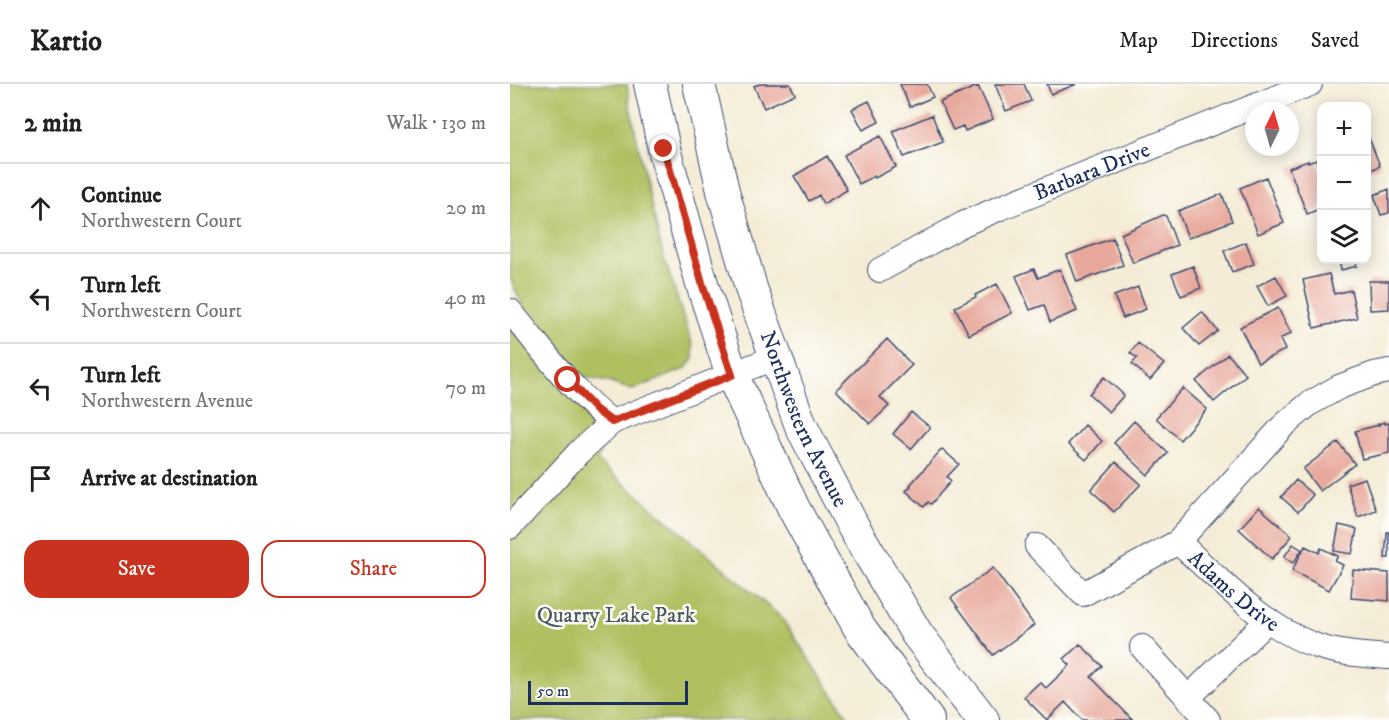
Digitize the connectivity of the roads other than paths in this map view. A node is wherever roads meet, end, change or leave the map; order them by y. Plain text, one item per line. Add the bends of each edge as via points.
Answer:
1 (650, 84) edge
2 (699, 84) edge
3 (1310, 84) edge
4 (880, 270) dead end
5 (510, 311) edge
6 (777, 357) junction
7 (1389, 371) edge
8 (732, 375) junction
9 (612, 422) junction
10 (510, 527) edge
11 (1178, 542) junction
12 (1037, 546) dead end
13 (1268, 620) junction
14 (1142, 647) dead end
15 (1389, 657) edge
16 (1188, 698) junction
17 (928, 720) edge
18 (983, 720) edge
19 (1208, 720) edge

1 - 8 main road, Northwestern Avenue via 699,275
2 - 6 main road, Northwestern Avenue via 723,191
3 - 4 street, Barbara Drive via 1007,205
5 - 9 street via 595,409
6 - 8 street
6 - 18 main road, Northwestern Avenue via 801,426 854,528 917,634
7 - 11 street, Adams Drive via 1339,387 1309,404 1283,426
8 - 9 street
8 - 17 main road, Northwestern Avenue via 794,509 860,629
9 - 10 street
11 - 12 street via 1083,594
11 - 13 street, Adams Drive
13 - 15 street, Adams Drive via 1317,646 1348,654
13 - 16 street
14 - 16 street
16 - 19 street

